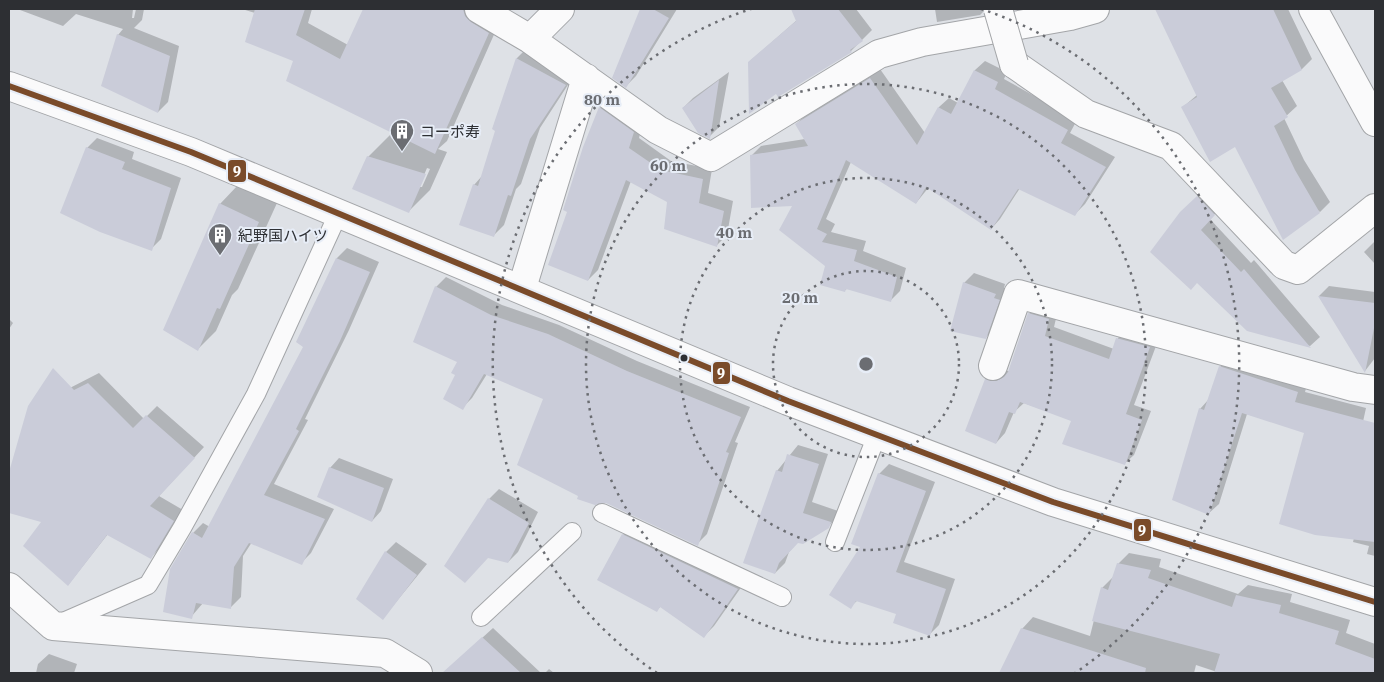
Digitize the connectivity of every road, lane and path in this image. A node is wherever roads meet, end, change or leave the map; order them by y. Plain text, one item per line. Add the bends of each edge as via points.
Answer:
1 (478, 9) edge
2 (560, 9) edge
3 (998, 9) edge
4 (1095, 9) edge
5 (1313, 9) edge
6 (530, 39) junction
7 (586, 78) junction
8 (9, 86) edge
9 (1375, 122) edge
10 (1375, 208) edge
11 (338, 212) junction
12 (522, 288) junction
13 (992, 366) dead end
14 (1375, 390) edge
15 (877, 435) junction
16 (602, 513) dead end
17 (572, 532) dead end
18 (835, 542) dead end
19 (9, 587) edge
20 (782, 597) dead end
21 (1375, 602) edge
22 (480, 616) dead end
23 (53, 626) junction
24 (418, 673) edge

1 - 6 street
2 - 6 street
3 - 10 street, bridge via 1014,64 1086,114 1171,146 1284,265 1298,270
4 - 7 street via 922,42 879,54 711,157 658,130
5 - 9 street
6 - 7 street
7 - 12 street
8 - 11 street via 191,152
11 - 12 street
11 - 23 lane via 256,394 148,585
12 - 15 street via 788,401
13 - 14 street via 1018,294 1353,387
15 - 18 lane
15 - 21 street via 1052,502
16 - 20 lane
17 - 22 lane
19 - 23 street
23 - 24 street via 385,652

